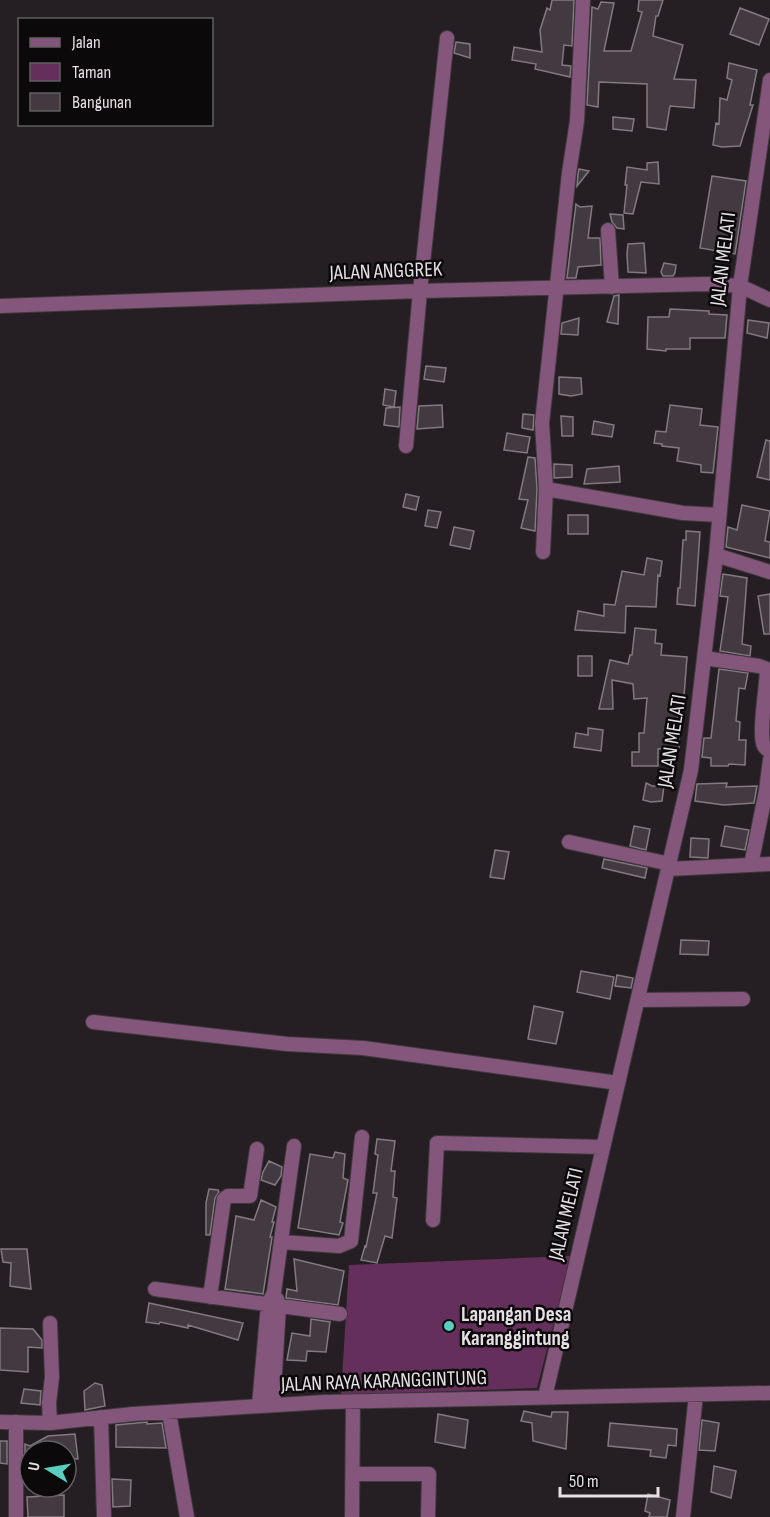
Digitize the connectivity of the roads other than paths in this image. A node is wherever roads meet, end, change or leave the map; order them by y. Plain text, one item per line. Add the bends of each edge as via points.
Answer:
1 (583, 0) edge
2 (447, 38) dead end
3 (770, 80) edge
4 (608, 230) dead end
5 (740, 286) junction
6 (612, 287) junction
7 (558, 288) junction
8 (420, 291) junction
9 (770, 300) edge
10 (0, 306) edge
11 (406, 446) dead end
12 (546, 489) junction
13 (719, 515) junction
14 (543, 552) dead end
15 (716, 555) junction
16 (770, 572) edge
17 (704, 658) junction
18 (770, 753) edge
19 (770, 760) edge
20 (569, 842) dead end
21 (770, 864) edge
22 (751, 865) junction
23 (669, 866) junction
24 (743, 999) dead end
25 (638, 1000) junction
26 (93, 1022) dead end
27 (618, 1083) junction
28 (362, 1137) dead end
29 (294, 1146) dead end
30 (603, 1147) junction
31 (257, 1149) dead end
32 (433, 1220) dead end
33 (281, 1242) junction
34 (155, 1289) dead end
35 (210, 1297) junction
36 (274, 1301) junction
37 (340, 1314) dead end
38 (50, 1323) dead end
39 (770, 1393) edge
40 (696, 1395) junction
41 (545, 1397) junction
42 (353, 1402) junction
43 (266, 1405) junction
44 (169, 1412) junction
45 (101, 1417) junction
46 (0, 1422) edge
47 (16, 1422) junction
48 (50, 1423) junction
49 (353, 1474) junction
50 (16, 1517) edge
51 (104, 1517) edge
52 (186, 1517) edge
53 (352, 1517) edge
54 (428, 1517) edge
55 (683, 1517) edge

1 - 7 street via 577,122
2 - 8 street
3 - 5 street, JALAN MELATI
4 - 6 street
5 - 6 street, JALAN ANGGREK
5 - 9 street, JALAN ANGGREK
5 - 13 street, JALAN MELATI
6 - 7 street, JALAN ANGGREK
7 - 8 street, JALAN ANGGREK
7 - 12 street via 542,423
8 - 10 street, JALAN ANGGREK
8 - 11 street
12 - 13 street via 683,513
12 - 14 street
13 - 15 street, JALAN MELATI
15 - 16 street
15 - 17 street, JALAN MELATI
17 - 18 street via 767,669 763,740
17 - 23 street, JALAN MELATI via 691,770
19 - 22 street
20 - 23 street
21 - 22 street
22 - 23 street
23 - 25 street, JALAN MELATI
24 - 25 street
25 - 27 street, JALAN MELATI
26 - 27 street via 287,1044 363,1048
27 - 30 street, JALAN MELATI
28 - 33 street via 351,1241 339,1246
29 - 33 street
30 - 32 street via 437,1143
30 - 41 street, JALAN MELATI
31 - 35 street via 250,1196 224,1199
33 - 36 street
34 - 35 street
35 - 36 street
36 - 37 street
36 - 43 street
38 - 48 street
39 - 40 street, JALAN RAYA KARANGGINTUNG
40 - 41 street, JALAN RAYA KARANGGINTUNG
40 - 55 street
41 - 42 street, JALAN RAYA KARANGGINTUNG
42 - 43 street, JALAN RAYA KARANGGINTUNG
42 - 49 street
43 - 44 street, JALAN RAYA KARANGGINTUNG
44 - 45 street, JALAN RAYA KARANGGINTUNG
44 - 52 street
45 - 48 street, JALAN RAYA KARANGGINTUNG
45 - 51 street
46 - 47 street, JALAN RAYA KARANGGINTUNG
47 - 48 street, JALAN RAYA KARANGGINTUNG
47 - 50 street
49 - 53 street
49 - 54 street via 429,1474

